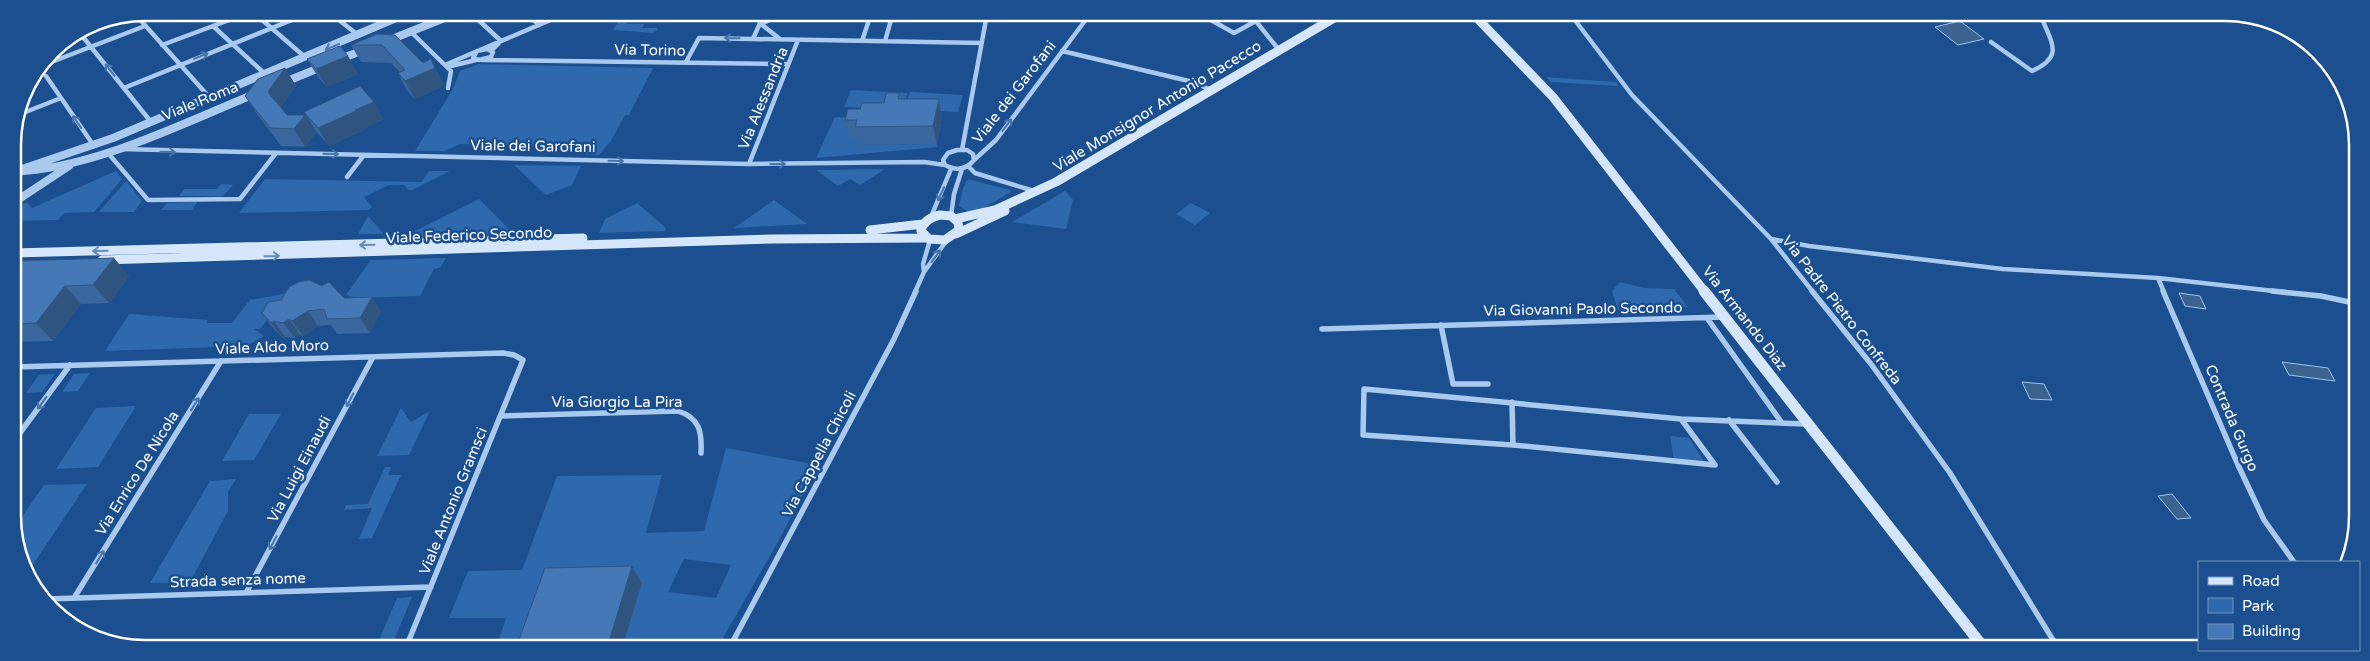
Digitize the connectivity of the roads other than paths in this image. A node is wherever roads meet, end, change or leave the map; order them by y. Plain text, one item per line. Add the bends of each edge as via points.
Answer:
1 (142, 21) edge
2 (226, 21) edge
3 (264, 21) edge
4 (289, 21) edge
5 (340, 21) edge
6 (377, 21) edge
7 (391, 21) edge
8 (438, 21) edge
9 (480, 21) edge
10 (535, 21) edge
11 (548, 21) edge
12 (762, 21) edge
13 (767, 21) edge
14 (869, 21) edge
15 (891, 21) edge
16 (986, 21) edge
17 (1085, 21) edge
18 (1213, 21) edge
19 (1256, 21) joint
20 (1329, 21) edge
21 (1480, 21) edge
22 (1575, 21) edge
23 (2043, 21) edge
24 (761, 24) junction
25 (382, 25) junction
26 (539, 25) junction
27 (146, 26) junction
28 (213, 26) junction
29 (272, 28) junction
30 (411, 32) junction
31 (358, 35) junction
32 (84, 37) edge
33 (753, 39) junction
34 (781, 39) junction
35 (798, 40) junction
36 (501, 41) junction
37 (862, 41) junction
38 (885, 41) junction
39 (1991, 42) dead end
40 (382, 43) edge
41 (982, 43) junction
42 (232, 44) junction
43 (162, 45) junction
44 (373, 46) edge
45 (92, 47) junction
46 (1279, 50) junction
47 (479, 51) junction
48 (492, 51) junction
49 (1062, 51) junction
50 (305, 58) junction
51 (476, 60) junction
52 (482, 60) junction
53 (512, 60) junction
54 (54, 61) edge
55 (686, 62) junction
56 (788, 64) junction
57 (180, 65) junction
58 (446, 66) junction
59 (265, 75) junction
60 (46, 76) dead end
61 (275, 86) edge
62 (124, 88) junction
63 (448, 88) dead end
64 (266, 89) edge
65 (1211, 90) junction
66 (61, 98) junction
67 (210, 98) junction
68 (25, 112) edge
69 (151, 122) junction
70 (148, 137) junction
71 (113, 138) junction
72 (94, 146) junction
73 (120, 148) junction
74 (962, 150) junction
75 (108, 153) junction
76 (276, 153) junction
77 (364, 155) junction
78 (974, 160) junction
79 (72, 164) junction
80 (749, 164) junction
81 (945, 165) junction
82 (968, 166) junction
83 (951, 168) junction
84 (22, 169) edge
85 (962, 169) junction
86 (22, 172) edge
87 (348, 177) dead end
88 (1037, 192) junction
89 (22, 197) edge
90 (1013, 204) junction
91 (953, 218) junction
92 (926, 221) junction
93 (956, 234) junction
94 (928, 239) junction
95 (1771, 239) junction
96 (947, 240) junction
97 (22, 253) edge
98 (22, 262) edge
99 (924, 272) junction
100 (2158, 278) junction
101 (2349, 302) edge
102 (1726, 317) junction
103 (1707, 318) junction
104 (1441, 325) junction
105 (1322, 329) dead end
106 (373, 357) junction
107 (221, 361) junction
108 (70, 365) junction
109 (522, 366) joint
110 (21, 367) edge
111 (1488, 384) dead end
112 (1512, 402) junction
113 (501, 416) junction
114 (1681, 418) junction
115 (1729, 420) junction
116 (1782, 423) junction
117 (1810, 424) junction
118 (21, 431) edge
119 (1513, 445) junction
120 (701, 453) dead end
121 (1776, 482) dead end
122 (2293, 561) edge
123 (431, 587) junction
124 (246, 593) junction
125 (74, 598) junction
126 (53, 599) edge
127 (1977, 639) edge
128 (2052, 639) edge
129 (409, 640) edge
130 (734, 640) edge

1 - 27 street
2 - 28 street
3 - 29 street
4 - 29 street
5 - 31 street
6 - 25 street
7 - 25 street, Viale Roma
8 - 30 street
9 - 36 street
10 - 26 street
11 - 26 street
12 - 24 street
13 - 24 street
14 - 37 street
15 - 38 street
16 - 41 street
17 - 49 street, Viale dei Garofani
18 - 19 street via 1234,33
19 - 46 street
20 - 46 main road, Viale Monsignor Antonio Pacecco
21 - 102 main road, Via Armando Diaz via 1553,97
22 - 95 street, Via Padre Pietro Confreda via 1632,95
23 - 39 street via 2055,49 2046,66 2032,71
24 - 33 street
24 - 34 street
25 - 31 street, Viale Roma
26 - 36 street
27 - 43 street
27 - 45 street
28 - 42 street
28 - 43 street
29 - 42 street
29 - 50 street
30 - 40 street
30 - 58 street
31 -> 50 street, Viale Roma
32 - 45 street
33 - 34 street
33 -> 55 street via 699,38
34 - 35 street
35 - 37 street
35 - 56 street, Via Alessandria
36 - 47 street
36 - 48 street
37 - 38 street
38 - 41 street
41 - 74 street
57 -> 42 street
42 - 59 street
43 - 57 street
44 - 61 street
45 - 54 street
62 -> 45 street
46 - 65 main road, Viale Monsignor Antonio Pacecco
47 - 48 street
47 - 51 street via 473,56
47 - 58 street
48 - 52 street via 490,57
48 - 53 street, Via Torino
49 - 65 street via 1193,82
78 -> 49 street, Viale dei Garofani via 996,140
50 - 59 street, Viale Roma
51 - 52 street, Via Torino
51 - 58 street, Via Torino
52 - 53 street, Via Torino
53 - 55 street, Via Torino
55 - 56 street, Via Torino
56 - 80 street, Via Alessandria
57 - 62 street
57 - 67 street
58 - 63 street via 452,74
59 - 67 street, Viale Roma
60 - 66 street
62 - 69 street
64 - 70 street, Viale Roma
65 - 88 main road, Viale Monsignor Antonio Pacecco
66 - 68 street
72 -> 66 street
67 - 69 street, Viale Roma
69 - 70 street, Viale Roma via 154,130
69 - 71 street, Viale Roma
70 - 73 street, Viale Roma
71 - 72 street, Viale Roma
71 - 73 street via 112,144
72 - 79 street, Viale Roma
72 - 84 street, Viale Roma
73 - 75 street, Viale Roma
73 -> 76 street, Viale dei Garofani
74 - 78 street via 970,152
74 - 81 street via 948,153 943,160
75 - 76 street via 148,200 240,199
75 - 79 street, Viale Roma
76 -> 77 street, Viale dei Garofani
77 -> 80 street, Viale dei Garofani
77 - 87 street
78 - 82 street
79 - 86 street, Viale Roma
79 - 89 street
80 -> 81 street, Viale dei Garofani via 924,162
81 - 83 street
82 - 85 street
82 - 88 street via 975,173
83 - 85 street
83 -> 92 street
85 - 91 street via 954,194
88 - 90 main road, Viale Monsignor Antonio Pacecco
90 - 91 main road, Viale Monsignor Antonio Pacecco via 982,214
90 - 93 main road, Viale Monsignor Antonio Pacecco via 991,219
91 - 92 main road via 940,215
91 - 93 main road via 960,226
92 - 94 main road via 921,231
92 -> 97 main road, Viale Federico Secondo via 871,230
93 - 96 main road
94 - 96 main road
98 -> 94 main road, Viale Federico Secondo via 358,254 691,241 868,237
94 - 99 street, Via Cappella Chicoli
95 - 100 street via 2003,269
95 - 128 street, Via Padre Pietro Confreda via 1871,364 1950,474
99 -> 96 street, Via Cappella Chicoli
99 - 130 street, Via Cappella Chicoli via 894,339
100 - 101 street via 2322,296
100 - 122 street, Contrada Gurgo via 2264,520
102 - 103 street, Via Giovanni Paolo Secondo
102 - 117 main road, Via Armando Diaz
103 - 104 street, Via Giovanni Paolo Secondo
103 - 116 street
104 - 105 street, Via Giovanni Paolo Secondo
104 - 111 street via 1453,384
106 - 107 street, Viale Aldo Moro
106 - 109 street, Viale Aldo Moro via 503,353 519,356 523,360
106 -> 124 street, Via Luigi Einaudi
107 - 108 street, Viale Aldo Moro
125 -> 107 street, Via Enrico De Nicola
108 - 110 street, Viale Aldo Moro
108 -> 118 street
109 - 113 street, Viale Antonio Gramsci
112 - 114 street
112 - 119 street
112 - 119 street via 1364,389 1363,435
113 - 120 street, Via Giorgio La Pira via 678,411 697,420 702,436
113 - 123 street, Viale Antonio Gramsci
114 - 115 street
114 - 119 street via 1715,465
115 - 116 street
115 - 121 street
116 - 117 street
117 - 127 main road, Via Armando Diaz
123 - 124 street, Strada senza nome
123 - 129 street, Viale Antonio Gramsci
124 - 125 street, Strada senza nome
125 - 126 street, Strada senza nome

